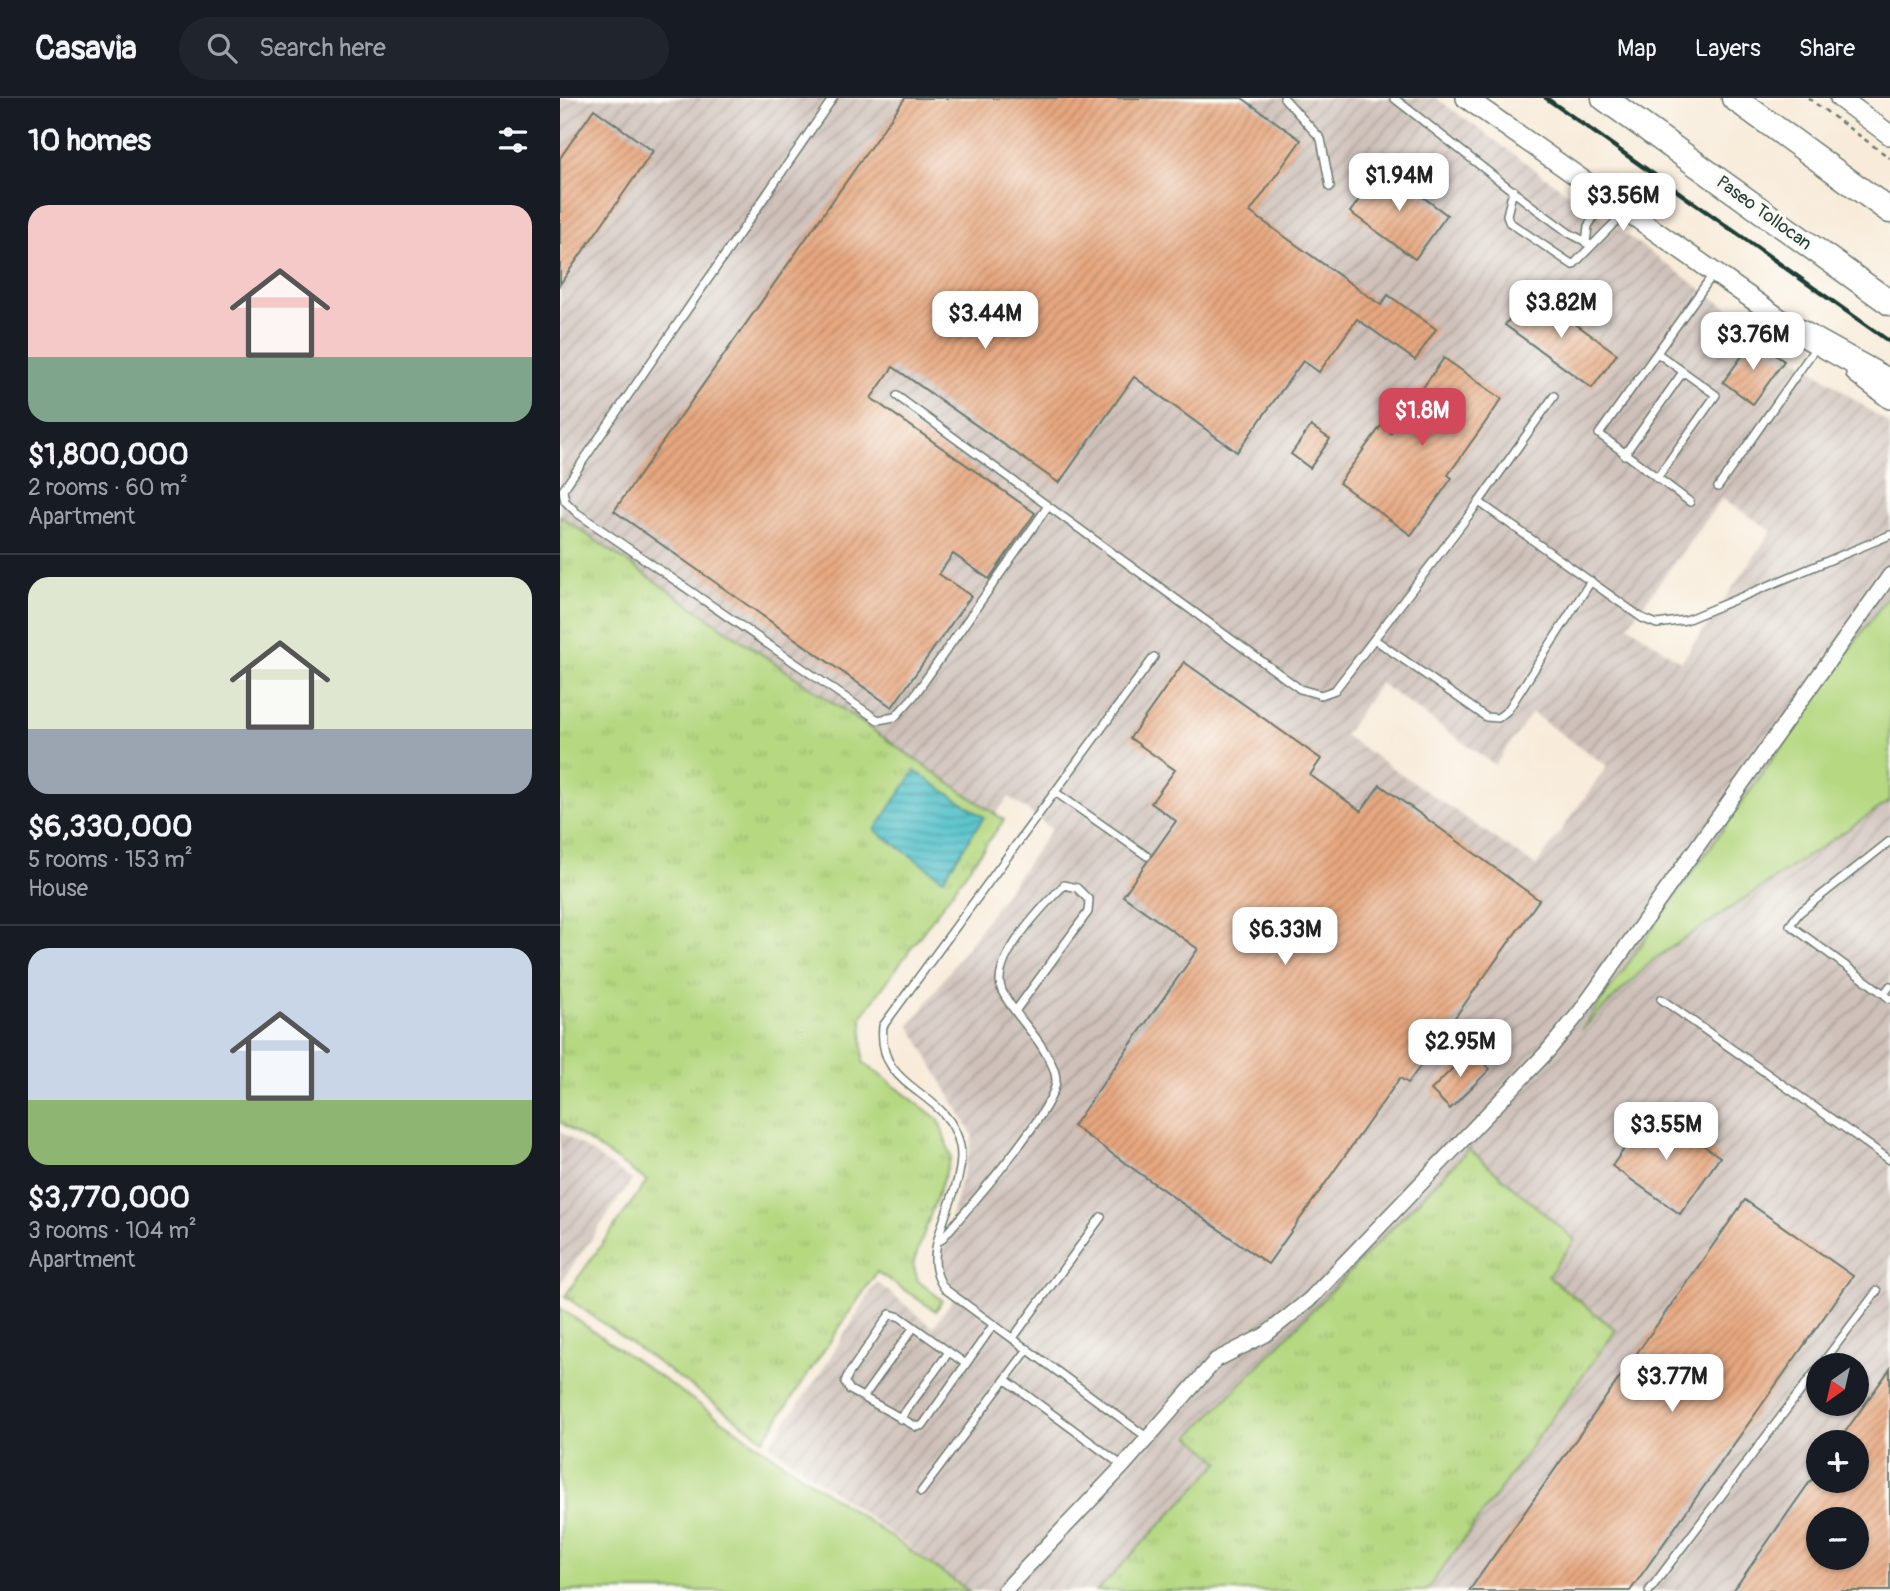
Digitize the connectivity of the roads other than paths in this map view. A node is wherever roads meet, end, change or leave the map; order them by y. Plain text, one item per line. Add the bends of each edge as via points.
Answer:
1 (833, 98) edge
2 (1284, 98) edge
3 (1394, 98) edge
4 (1466, 98) edge
5 (1604, 98) edge
6 (1734, 98) edge
7 (1840, 98) edge
8 (1890, 135) edge
9 (1330, 187) dead end
10 (1513, 190) junction
11 (1606, 196) junction
12 (1626, 210) junction
13 (1890, 211) edge
14 (1588, 245) junction
15 (1715, 272) junction
16 (1890, 303) edge
17 (1798, 331) junction
18 (1818, 345) junction
19 (1657, 353) junction
20 (1683, 372) junction
21 (1890, 382) edge
22 (897, 396) dead end
23 (1554, 396) dead end
24 (1890, 399) edge
25 (1625, 455) junction
26 (1657, 478) junction
27 (1718, 487) dead end
28 (1479, 502) junction
29 (1690, 502) dead end
30 (1048, 506) junction
31 (1890, 535) edge
32 (1890, 575) edge
33 (1591, 582) junction
34 (1374, 639) junction
35 (1154, 657) dead end
36 (1055, 792) junction
37 (1890, 841) edge
38 (1147, 856) dead end
39 (1890, 986) edge
40 (1887, 996) edge
41 (1661, 999) dead end
42 (1016, 1010) junction
43 (1890, 1160) edge
44 (1101, 1217) dead end
45 (938, 1243) junction
46 (1877, 1291) dead end
47 (994, 1324) junction
48 (914, 1327) junction
49 (1013, 1338) junction
50 (1028, 1349) junction
51 (949, 1352) junction
52 (1829, 1353) edge
53 (966, 1364) junction
54 (1006, 1380) junction
55 (1806, 1383) edge
56 (864, 1396) junction
57 (900, 1419) junction
58 (1148, 1438) junction
59 (1123, 1466) junction
60 (921, 1492) dead end
61 (1004, 1591) edge
62 (1649, 1591) edge

1 - 30 lane via 563,490 565,501 884,721 901,713 914,696
2 - 9 lane via 1321,139
3 - 10 lane
4 - 11 main road
5 - 16 highway, Paseo Tollocan
6 - 13 highway
7 - 8 main road
10 - 14 lane
10 - 14 lane via 1509,222 1573,265
11 - 12 main road
11 - 14 lane via 1588,226
12 - 14 lane via 1604,236
12 - 15 main road
15 - 17 main road
15 - 19 lane
17 - 18 main road
17 - 21 highway
18 - 24 main road
18 - 27 lane
19 - 20 lane
19 - 25 lane via 1599,432
20 - 25 lane
20 - 26 lane via 1716,395
22 - 30 lane
23 - 28 lane
25 - 26 lane
26 - 29 lane
28 - 33 lane
28 - 34 lane
30 - 34 lane via 1300,689 1329,694 1335,690
31 - 33 lane via 1675,623 1651,623
32 - 58 street via 1547,1052 1310,1300 1265,1335 1216,1360
33 - 34 lane via 1508,710 1498,718 1486,718
35 - 36 lane
36 - 38 lane
36 - 45 lane via 883,1027 882,1052 890,1068 951,1121 961,1146 960,1171
37 - 40 lane via 1790,925
39 - 40 lane
41 - 43 lane
42 - 42 lane via 999,978 1004,959 1064,885 1077,888 1089,900 1088,912
42 - 45 lane via 1052,1065 1056,1082 1003,1168
44 - 49 lane
45 - 47 lane via 933,1263 937,1280
46 - 52 lane
47 - 49 lane
47 - 53 lane
48 - 51 lane
48 - 56 lane
48 - 56 lane via 894,1314 886,1316 848,1375 846,1386
49 - 50 lane
50 - 54 lane
50 - 58 lane
51 - 53 lane
51 - 57 lane
53 - 57 lane via 923,1425 912,1427
54 - 59 lane
54 - 60 lane
55 - 62 lane
56 - 57 lane
58 - 59 street
59 - 61 street

